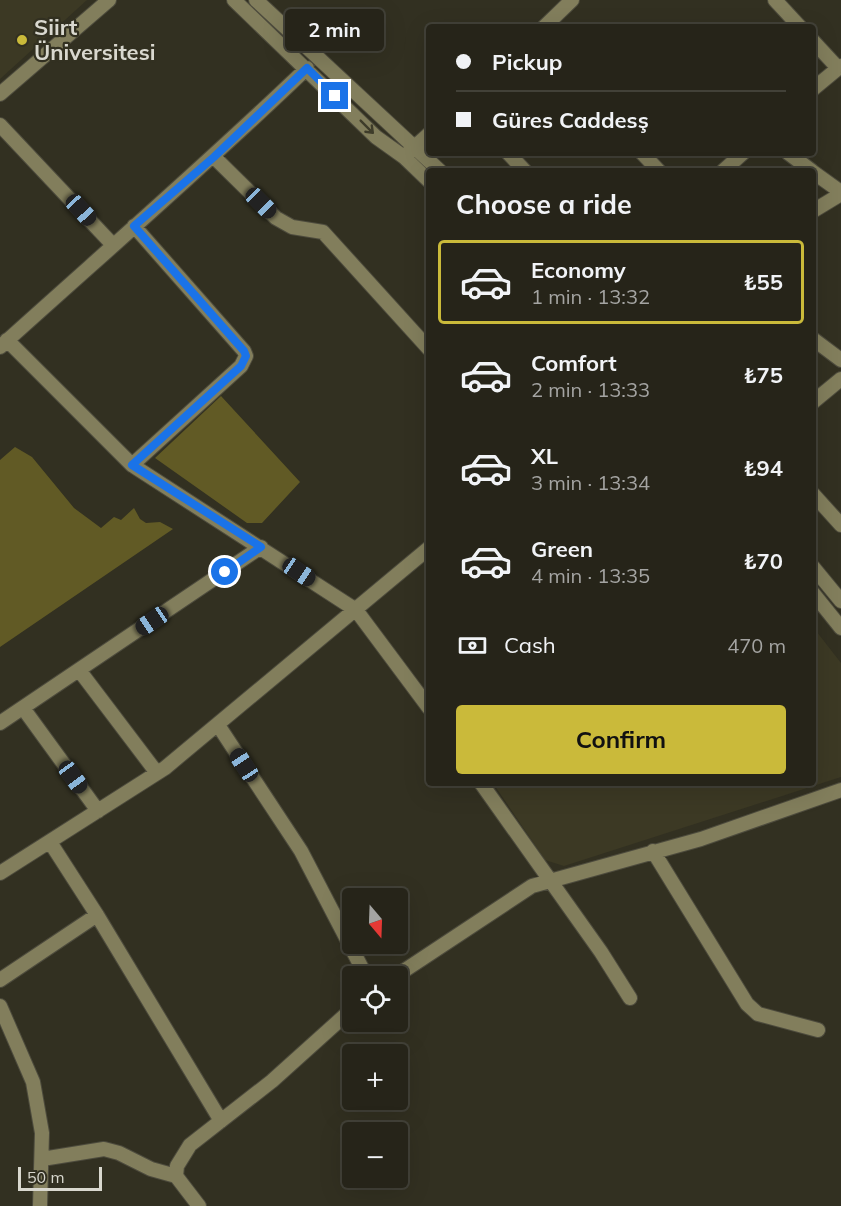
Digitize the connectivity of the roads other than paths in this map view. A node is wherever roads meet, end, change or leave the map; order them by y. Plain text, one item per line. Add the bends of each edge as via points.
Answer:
1 (109, 0) edge
2 (234, 0) edge
3 (256, 0) edge
4 (572, 0) edge
5 (775, 0) edge
6 (547, 24) edge
7 (797, 24) edge
8 (816, 44) edge
9 (839, 66) edge
10 (307, 68) junction
11 (816, 86) edge
12 (0, 94) edge
13 (0, 124) edge
14 (426, 137) edge
15 (409, 152) junction
16 (511, 156) edge
17 (645, 156) edge
18 (740, 156) edge
19 (792, 156) edge
20 (214, 157) junction
21 (435, 168) edge
22 (522, 168) edge
23 (655, 168) edge
24 (726, 168) edge
25 (809, 168) edge
26 (816, 173) edge
27 (426, 177) edge
28 (841, 193) edge
29 (816, 209) edge
30 (134, 226) junction
31 (113, 245) junction
32 (816, 341) edge
33 (4, 343) edge
34 (426, 346) edge
35 (841, 360) edge
36 (841, 380) edge
37 (816, 400) edge
38 (132, 465) junction
39 (816, 497) edge
40 (841, 525) edge
41 (261, 547) junction
42 (426, 551) edge
43 (816, 571) edge
44 (816, 597) edge
45 (841, 601) edge
46 (356, 610) junction
47 (841, 628) edge
48 (79, 670) junction
49 (426, 704) edge
50 (23, 708) junction
51 (0, 723) edge
52 (218, 725) junction
53 (157, 773) junction
54 (483, 786) edge
55 (841, 790) edge
56 (98, 811) junction
57 (50, 842) junction
58 (652, 851) junction
59 (0, 873) edge
60 (547, 880) junction
61 (97, 915) junction
62 (361, 966) edge
63 (408, 968) edge
64 (0, 980) edge
65 (630, 998) dead end
66 (0, 1006) edge
67 (342, 1018) edge
68 (818, 1030) dead end
69 (220, 1121) junction
70 (42, 1159) junction
71 (176, 1176) junction
72 (40, 1206) edge
73 (199, 1206) edge

1 - 12 street
2 - 10 street
3 - 15 street
4 - 6 street
5 - 7 street
8 - 9 street
9 - 11 street
10 -> 15 street via 376,137
10 - 20 street
13 - 31 street
14 - 15 street
15 - 21 street
15 - 27 street
16 - 22 street
17 - 23 street
18 - 24 street
19 - 25 street
20 - 30 street
20 - 34 street via 276,219 292,227 323,232
26 - 28 street
28 - 29 street
30 - 31 street
30 - 38 street via 246,356 241,366
31 - 33 street
32 - 35 street
33 - 38 street
36 - 37 street
38 - 41 street
39 - 40 street
41 - 46 street
41 - 48 street
42 - 46 street
43 - 45 street
44 - 47 street
46 - 49 street
46 - 52 street
48 - 50 street
48 - 53 street
50 - 51 street
50 - 56 street
52 - 53 street
52 - 62 street via 301,852
53 - 56 street
54 - 60 street
55 - 58 street via 701,839
56 - 57 street
57 - 59 street
57 - 61 street
58 - 60 street
58 - 68 street via 747,1005 758,1014
60 - 63 street
60 - 65 street
61 - 64 street
61 - 69 street
66 - 70 street via 33,1082 42,1133
67 - 69 street
69 - 71 street via 190,1145 177,1166
70 - 71 street via 105,1149 151,1170
70 - 72 street
71 - 73 street

